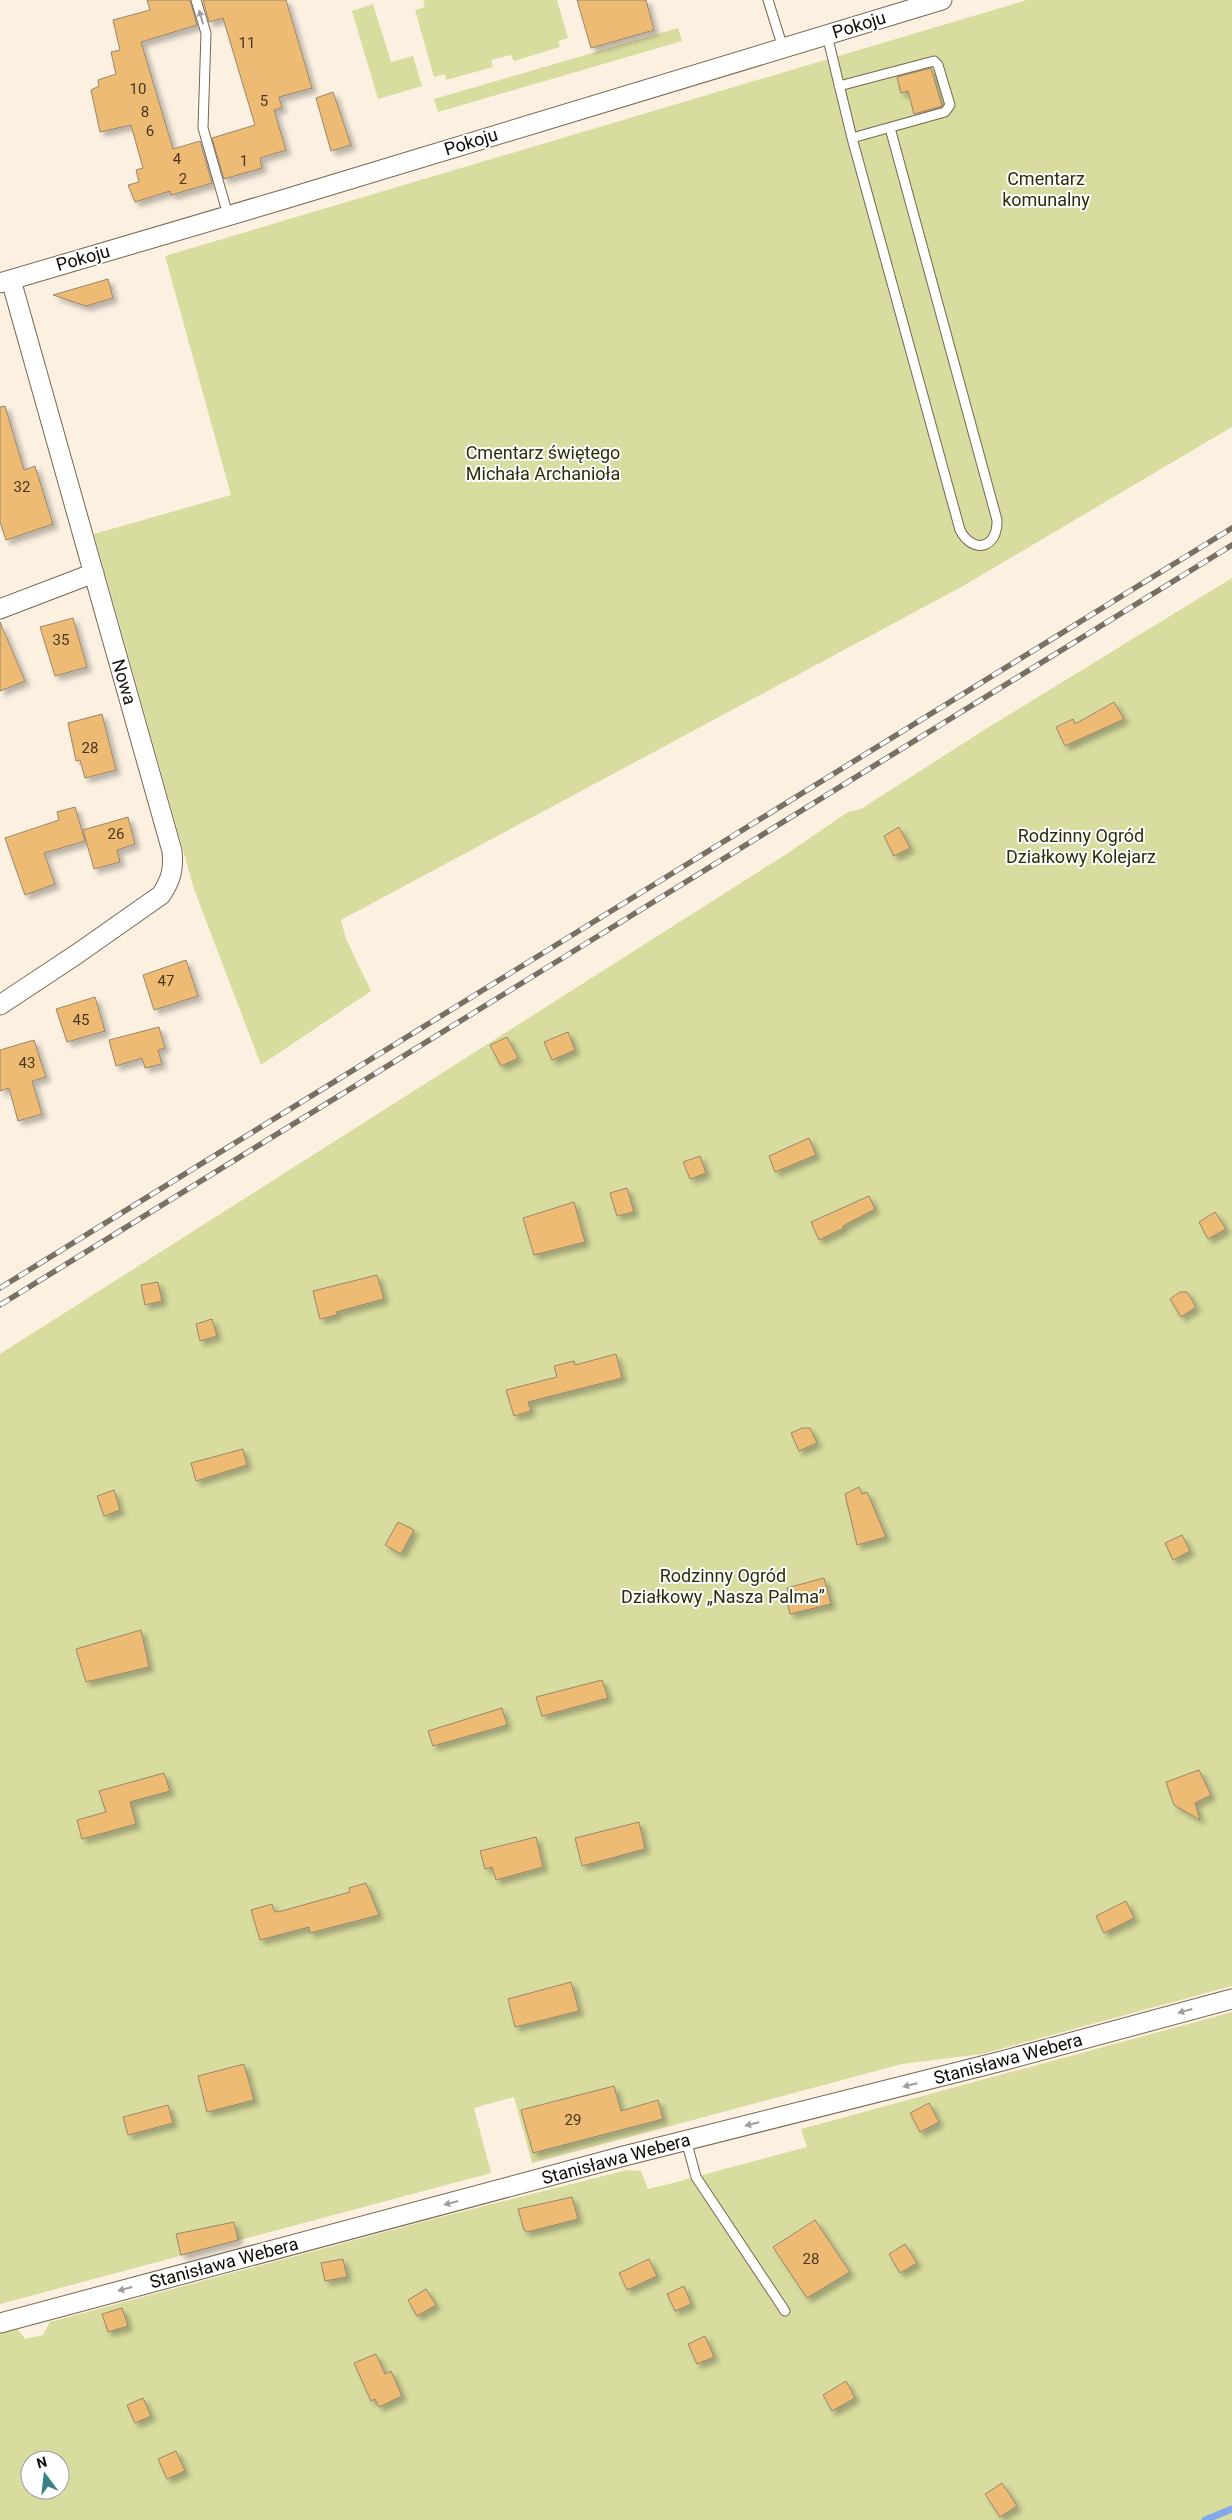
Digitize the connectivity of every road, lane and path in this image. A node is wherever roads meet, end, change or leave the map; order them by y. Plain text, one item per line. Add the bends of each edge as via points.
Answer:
1 (196, 0) edge
2 (768, 0) edge
3 (942, 0) edge
4 (827, 35) junction
5 (783, 48) junction
6 (839, 86) junction
7 (890, 128) junction
8 (852, 138) junction
9 (228, 215) junction
10 (6, 281) edge
11 (94, 573) junction
12 (0, 610) edge
13 (0, 1005) edge
14 (1232, 1998) edge
15 (686, 2140) junction
16 (785, 2311) dead end
17 (0, 2323) edge

9 -> 1 lane via 203,128 206,33
2 - 5 lane
3 - 4 street, Pokoju
4 - 5 street, Pokoju
4 - 6 lane
5 - 9 street, Pokoju
6 - 7 lane via 934,62 938,65 949,109
6 - 8 lane
7 - 8 lane
7 - 8 lane via 997,520 997,532 992,540 981,546 965,539 960,530
9 - 10 street, Pokoju
10 - 11 street, Nowa
11 - 12 street
11 - 13 street, Nowa via 174,866 161,895
14 -> 15 street, Stanisława Webera via 1002,2061
15 - 16 lane via 696,2177
15 -> 17 street, Stanisława Webera

